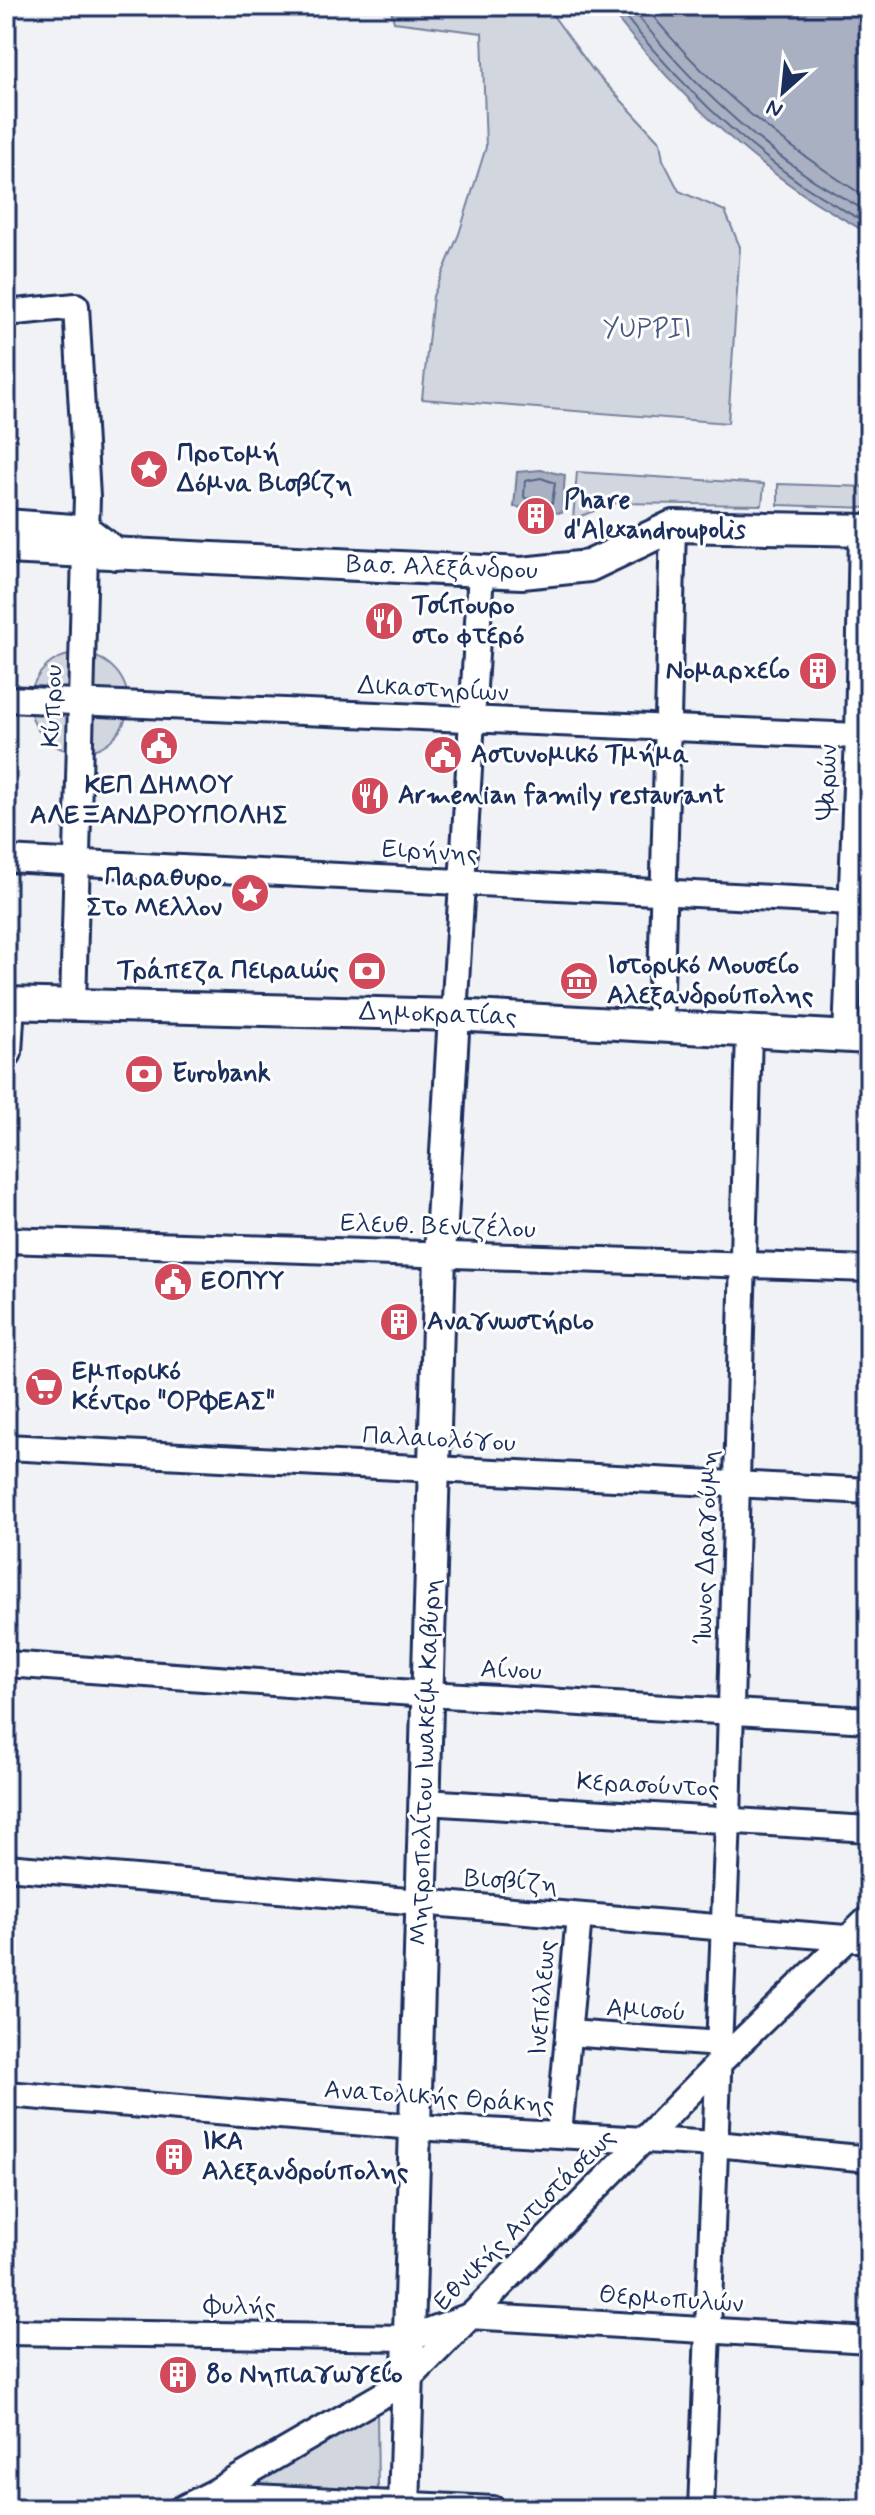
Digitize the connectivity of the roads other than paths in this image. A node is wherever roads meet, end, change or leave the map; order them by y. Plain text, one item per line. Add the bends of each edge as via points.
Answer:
1 (6, 313) edge
2 (6, 525) edge
3 (673, 526) junction
4 (865, 530) edge
5 (85, 542) junction
6 (6, 548) edge
7 (481, 572) junction
8 (6, 699) edge
9 (81, 702) junction
10 (472, 719) junction
11 (668, 728) junction
12 (858, 736) junction
13 (6, 859) edge
14 (76, 863) junction
15 (462, 882) junction
16 (663, 892) junction
17 (852, 902) junction
18 (8, 1003) edge
19 (73, 1005) junction
20 (454, 1015) junction
21 (660, 1026) junction
22 (749, 1031) junction
23 (858, 1037) edge
24 (6, 1052) edge
25 (6, 1240) edge
26 (440, 1255) junction
27 (743, 1266) junction
28 (869, 1269) edge
29 (6, 1447) edge
30 (434, 1468) junction
31 (737, 1486) junction
32 (869, 1491) edge
33 (6, 1664) edge
34 (428, 1694) junction
35 (731, 1712) junction
36 (869, 1720) edge
37 (425, 1802) junction
38 (728, 1819) junction
39 (869, 1829) edge
40 (6, 1867) edge
41 (422, 1903) junction
42 (579, 1916) junction
43 (869, 1918) edge
44 (724, 1929) junction
45 (859, 1939) edge
46 (568, 2033) junction
47 (719, 2054) junction
48 (6, 2094) edge
49 (415, 2127) junction
50 (559, 2134) junction
51 (644, 2140) junction
52 (716, 2144) junction
53 (869, 2159) edge
54 (469, 2316) junction
55 (709, 2331) junction
56 (6, 2332) edge
57 (409, 2338) junction
58 (869, 2340) edge
59 (408, 2380) junction
60 (213, 2501) edge
61 (404, 2507) edge
62 (181, 2509) edge
63 (493, 2509) edge
64 (701, 2509) edge

1 - 5 street, Κύπρου via 76,306
2 - 5 main road, Βασ. Αλεξάνδρου
3 - 4 main road, Βασ. Αλεξάνδρου
3 - 7 main road, Βασ. Αλεξάνδρου via 589,566
3 - 11 street
4 - 12 street, Ψαρών
5 - 6 main road, Βασ. Αλεξάνδρου
5 - 7 main road, Βασ. Αλεξάνδρου via 116,554
5 - 9 street, Κύπρου
7 - 10 street
8 - 9 street, Δικαστηρίων
9 - 10 street, Δικαστηρίων
9 - 14 street, Κύπρου
10 - 11 street, Δικαστηρίων
10 - 15 street
11 - 12 street, Δικαστηρίων
11 - 16 street
12 - 17 street, Ψαρών
13 - 14 street, Ειρήνης
14 - 15 street, Ειρήνης
14 - 19 street, Κύπρου
15 - 16 street, Ειρήνης
15 - 20 street
16 - 17 street, Ειρήνης
16 - 21 street
17 - 23 street, Ψαρών
18 - 19 main road, Δημοκρατίας
18 - 24 main road
19 - 20 main road, Δημοκρατίας
20 - 21 main road, Δημοκρατίας
20 - 26 main road, Μητροπολίτου Ιωακείμ Καβύρη
21 - 22 main road, Δημοκρατίας
22 - 23 main road, Δημοκρατίας
22 - 27 street, Ίωνος Δραγούμη
25 - 26 street, Ελευθ. Βενιζέλου
26 - 27 street, Ελευθ. Βενιζέλου
26 - 30 main road, Μητροπολίτου Ιωακείμ Καβύρη
27 - 28 street, Ελευθ. Βενιζέλου
27 - 31 street, Ίωνος Δραγούμη
29 - 30 street, Παλαιολόγου
30 - 31 street, Παλαιολόγου
30 - 34 main road, Μητροπολίτου Ιωακείμ Καβύρη
31 - 32 street, Παλαιολόγου
31 - 35 street, Ίωνος Δραγούμη
33 - 34 street, Αίνου
34 - 35 street, Αίνου
34 - 37 main road, Μητροπολίτου Ιωακείμ Καβύρη
35 - 36 street, Αίνου
35 - 38 street, Ίωνος Δραγούμη
37 - 38 street, Κερασούντος
37 - 41 main road, Μητροπολίτου Ιωακείμ Καβύρη
38 - 39 street, Κερασούντος
38 - 44 street, Ίωνος Δραγούμη
40 - 41 street, Βισβίζη
41 - 42 street, Βισβίζη
41 - 49 main road, Μητροπολίτου Ιωακείμ Καβύρη
42 - 44 street, Βισβίζη
42 - 46 street, Ινεπόλεως
43 - 45 street, Εθνικής Αντιστάσεως
44 - 45 street, Βισβίζη
44 - 47 street, Ίωνος Δραγούμη
45 - 47 street, Εθνικής Αντιστάσεως
46 - 47 street, Αμισού
46 - 50 street, Ινεπόλεως
47 - 51 street, Εθνικής Αντιστάσεως
47 - 52 street, Ίωνος Δραγούμη
48 - 49 street, Ανατολικής Θράκης
49 - 50 street, Ανατολικής Θράκης
49 - 57 main road, Μητροπολίτου Ιωακείμ Καβύρη
50 - 51 street, Ανατολικής Θράκης
51 - 52 street, Ανατολικής Θράκης
51 - 54 street, Εθνικής Αντιστάσεως
52 - 53 street, Ανατολικής Θράκης
52 - 55 street
54 - 55 street, Θερμοπυλών
54 - 57 street, Φυλής
54 - 59 street, Εθνικής Αντιστάσεως
55 - 58 street, Θερμοπυλών
55 - 64 street
56 - 57 street, Φυλής
57 - 59 main road, Μητροπολίτου Ιωακείμ Καβύρη
59 - 60 street, Εθνικής Αντιστάσεως
59 - 61 main road, Μητροπολίτου Ιωακείμ Καβύρη
60 - 61 street
60 - 62 street, Εθνικής Αντιστάσεως
61 - 63 street

